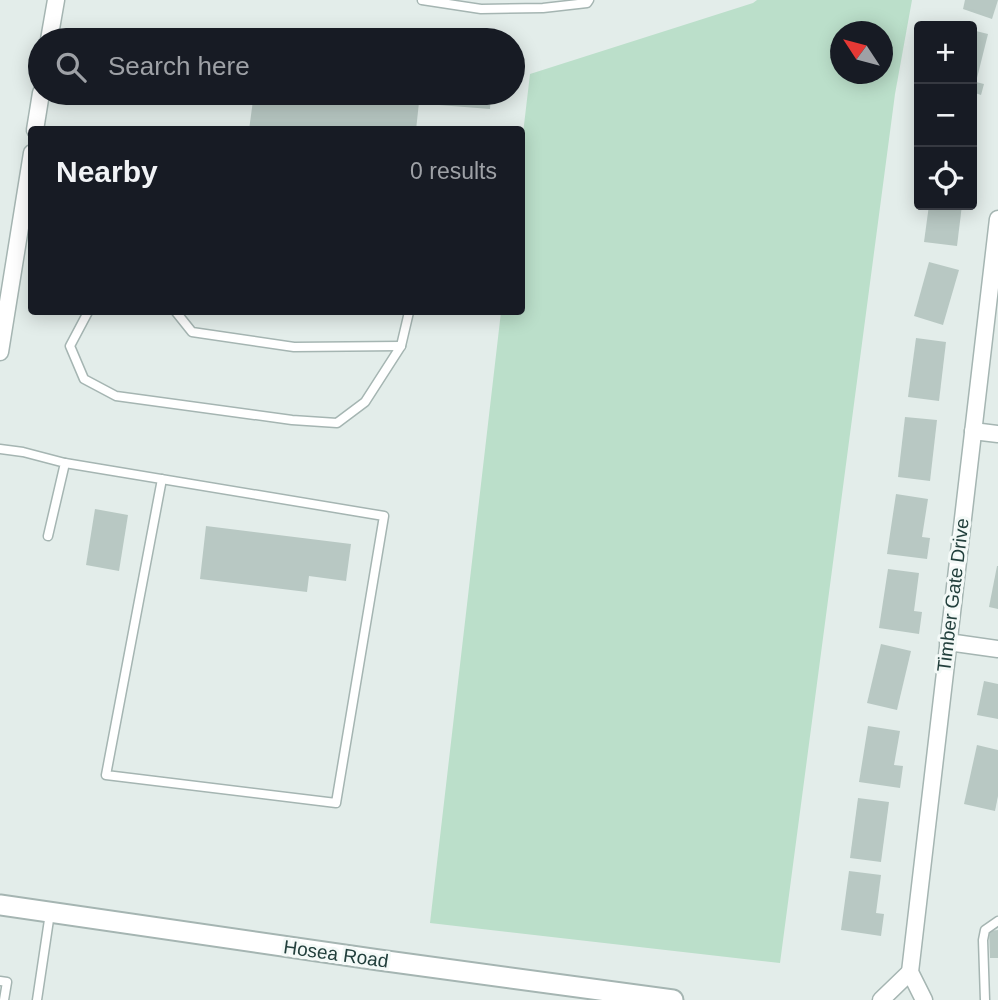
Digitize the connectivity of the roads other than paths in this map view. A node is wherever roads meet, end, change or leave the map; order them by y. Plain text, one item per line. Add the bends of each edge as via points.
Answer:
1 (55, 0) edge
2 (422, 0) edge
3 (589, 0) edge
4 (51, 28) edge
5 (39, 105) edge
6 (36, 126) edge
7 (28, 171) edge
8 (998, 219) edge
9 (5, 282) edge
10 (86, 315) edge
11 (178, 315) edge
12 (408, 315) edge
13 (401, 346) junction
14 (0, 348) edge
15 (973, 431) junction
16 (998, 434) edge
17 (0, 449) edge
18 (65, 463) junction
19 (162, 479) junction
20 (48, 536) dead end
21 (948, 642) junction
22 (998, 649) edge
23 (0, 905) edge
24 (50, 912) junction
25 (998, 921) edge
26 (910, 972) junction
27 (0, 981) edge
28 (4, 1000) edge
29 (37, 1000) edge
30 (673, 1000) edge
31 (881, 1000) edge
32 (924, 1000) edge
33 (985, 1000) edge

1 - 4 street
2 - 3 lane via 481,9 543,8
5 - 6 street
7 - 9 street
8 - 15 street, Timber Gate Drive
9 - 14 street
10 - 13 lane via 70,346 84,379 116,396 292,420 337,423 365,402
11 - 13 lane via 192,332 229,338 294,347
12 - 13 lane
15 - 16 street
15 - 21 street, Timber Gate Drive
17 - 18 lane
18 - 19 lane
18 - 20 lane
19 - 19 lane via 384,516 336,803 106,775
21 - 22 street
21 - 26 street, Timber Gate Drive
23 - 24 street, Hosea Road
24 - 29 lane
24 - 30 street, Hosea Road
25 - 33 lane via 985,930 983,940
26 - 31 street
26 - 32 street
27 - 28 lane via 7,982

